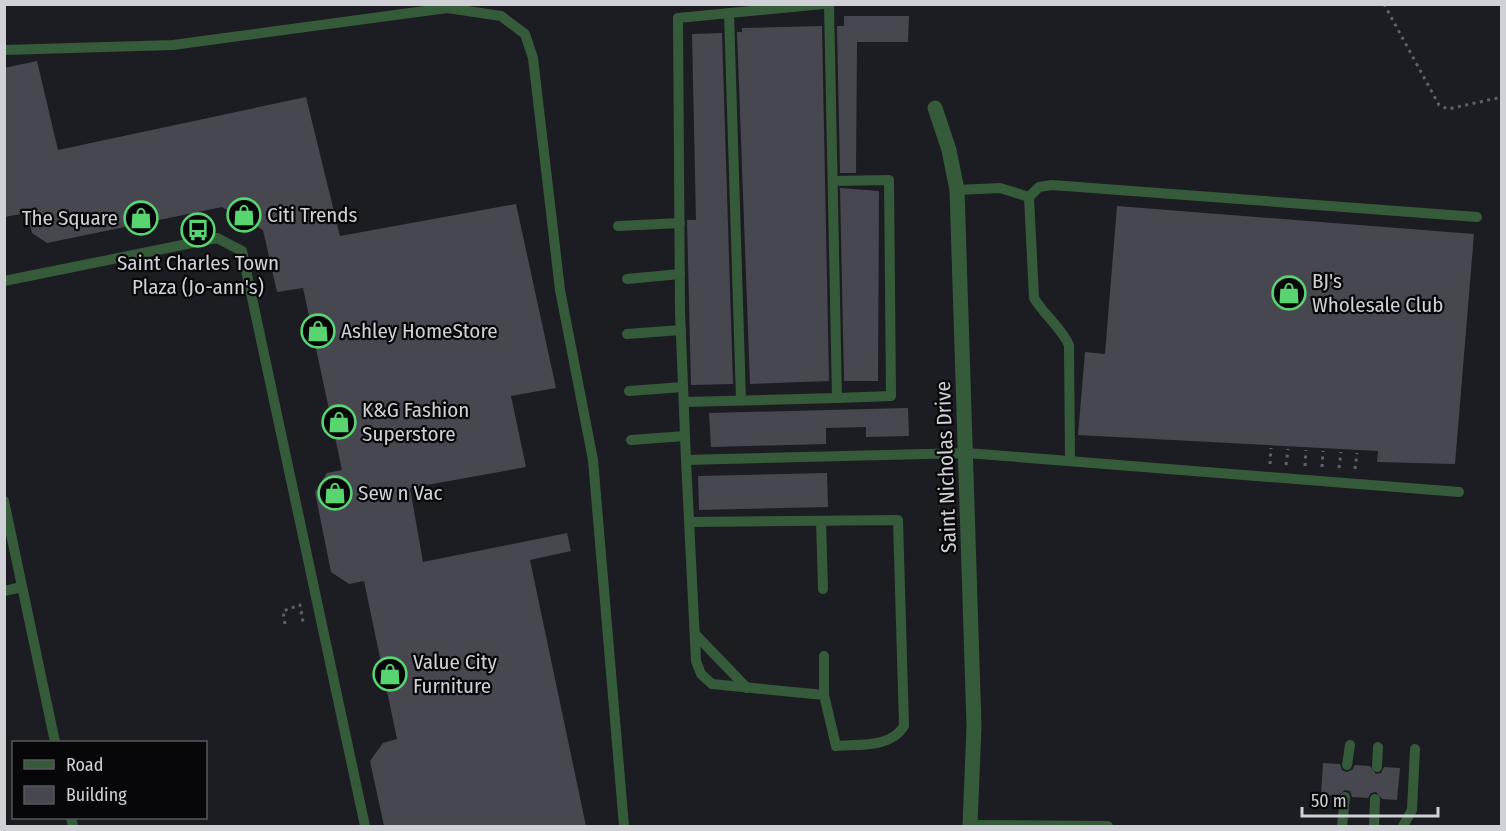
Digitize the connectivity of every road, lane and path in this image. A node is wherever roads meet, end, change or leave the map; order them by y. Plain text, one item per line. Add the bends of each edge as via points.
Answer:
1 (823, 4) edge
2 (829, 4) edge
3 (1384, 4) edge
4 (729, 13) junction
5 (4, 50) edge
6 (1502, 97) edge
7 (935, 108) dead end
8 (833, 181) junction
9 (957, 190) junction
10 (1029, 197) junction
11 (1477, 217) dead end
12 (680, 223) junction
13 (618, 226) dead end
14 (680, 274) junction
15 (627, 279) dead end
16 (4, 281) edge
17 (681, 330) junction
18 (627, 334) dead end
19 (683, 387) junction
20 (629, 391) dead end
21 (837, 398) junction
22 (741, 400) junction
23 (684, 402) junction
24 (685, 436) junction
25 (631, 440) dead end
26 (967, 453) junction
27 (686, 460) junction
28 (1070, 461) junction
29 (1459, 492) dead end
30 (4, 501) edge
31 (821, 520) junction
32 (689, 522) junction
33 (22, 587) junction
34 (823, 589) dead end
35 (4, 591) edge
36 (303, 622) dead end
37 (285, 624) dead end
38 (695, 634) junction
39 (824, 656) dead end
40 (747, 687) junction
41 (824, 695) junction
42 (55, 741) edge
43 (1350, 745) dead end
44 (1378, 747) dead end
45 (1415, 749) dead end
46 (1347, 765) dead end
47 (1377, 767) dead end
48 (1345, 797) dead end
49 (1375, 799) dead end
50 (365, 826) edge
51 (624, 826) edge
52 (970, 826) edge
53 (1108, 826) edge
54 (1342, 826) edge
55 (1374, 826) edge
56 (1403, 826) edge

1 - 4 lane
2 - 8 lane
3 - 6 path via 1439,105 1448,109
4 - 12 lane via 678,18
4 - 22 lane
5 - 51 lane via 173,45 447,8 501,16 525,34 533,58 560,291 593,460
7 - 9 street, Saint Nicholas Drive
8 - 21 lane
8 - 21 lane via 889,180 891,396
9 - 10 lane via 1000,188
9 - 26 street, Saint Nicholas Drive
10 - 11 lane via 1039,187 1052,184
10 - 28 lane via 1034,298 1069,345
12 - 13 lane
12 - 14 lane
14 - 15 lane
14 - 17 lane
16 - 50 lane via 217,238 242,251
17 - 18 lane
17 - 19 lane
19 - 20 lane
19 - 23 lane
21 - 22 lane
22 - 23 lane
23 - 24 lane
24 - 25 lane
24 - 27 lane
26 - 27 lane
26 - 28 lane
26 - 52 street, Saint Nicholas Drive via 974,726
27 - 32 lane
28 - 29 lane
30 - 33 lane
31 - 32 lane
31 - 34 lane
31 - 41 lane via 898,520 904,726 898,735 884,742 836,746
32 - 38 lane
33 - 35 lane
33 - 42 lane
36 - 37 path via 300,605 283,611
38 - 40 lane
38 - 40 lane via 701,675 712,684
39 - 41 lane
40 - 41 lane
43 - 46 lane
44 - 47 lane
45 - 56 lane via 1412,810
48 - 54 lane
49 - 55 lane
52 - 53 lane

